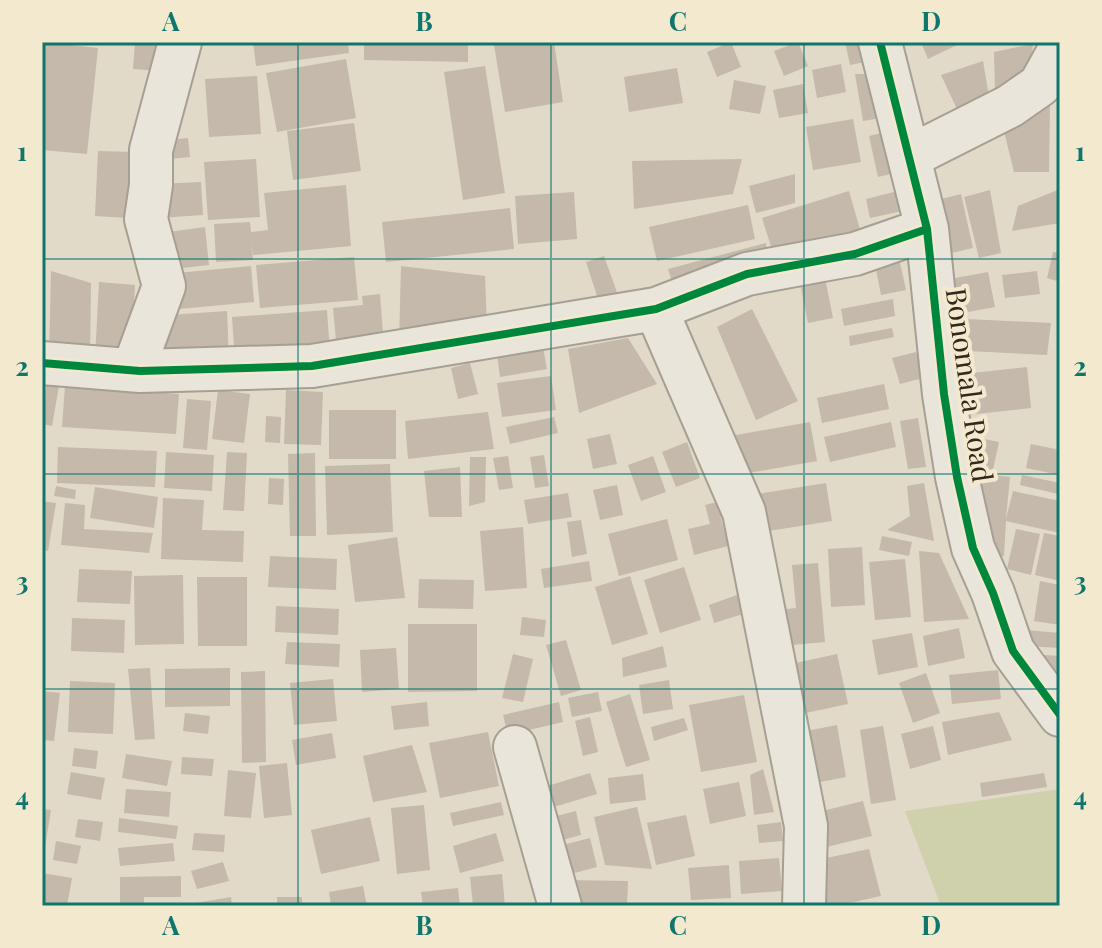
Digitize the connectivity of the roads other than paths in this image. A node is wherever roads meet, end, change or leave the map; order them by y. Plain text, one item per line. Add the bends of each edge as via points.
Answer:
1 (180, 42) edge
2 (880, 42) edge
3 (1060, 49) edge
4 (1050, 87) edge
5 (911, 156) junction
6 (927, 229) junction
7 (656, 309) junction
8 (42, 363) edge
9 (140, 371) junction
10 (1060, 715) edge
11 (515, 747) dead end
12 (560, 906) edge
13 (804, 906) edge

1 - 9 street via 151,150 146,219 164,286 139,354
2 - 5 street, Bonomala Road
3 - 4 street
4 - 5 street
5 - 6 street, Bonomala Road
6 - 7 street via 855,254 747,274
6 - 10 street, Bonomala Road via 944,394 973,548 1013,651
7 - 9 street via 312,366
7 - 13 street via 744,512 806,826
8 - 9 street
11 - 12 street

